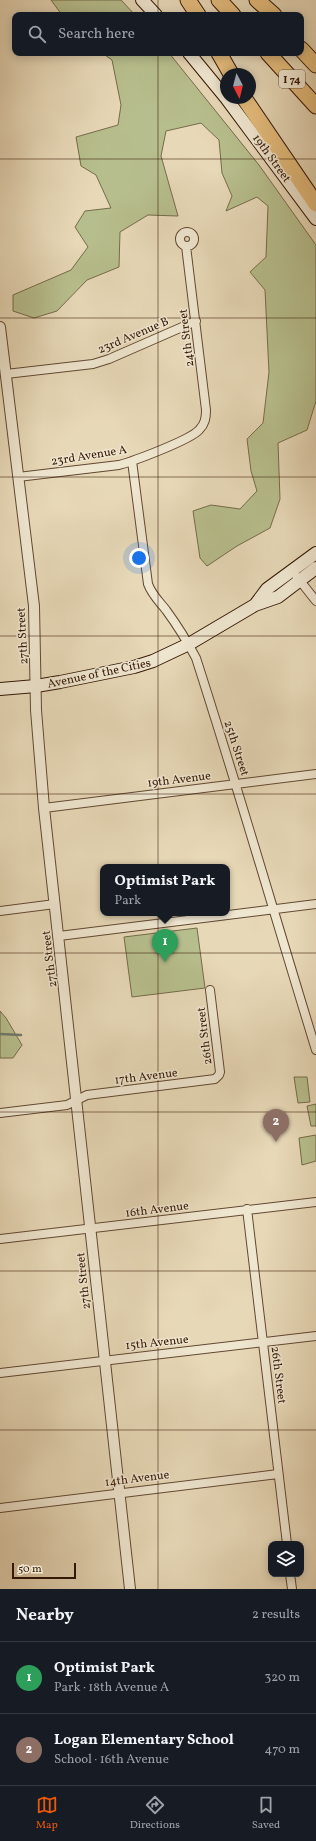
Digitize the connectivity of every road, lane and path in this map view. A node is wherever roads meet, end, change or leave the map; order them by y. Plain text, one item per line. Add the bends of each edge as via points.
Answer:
1 (142, 0) edge
2 (188, 0) edge
3 (219, 0) edge
4 (257, 0) edge
5 (153, 12) edge
6 (196, 12) edge
7 (230, 12) edge
8 (269, 12) edge
9 (304, 42) edge
10 (304, 52) edge
11 (316, 52) edge
12 (191, 56) edge
13 (221, 56) edge
14 (271, 56) edge
15 (316, 65) edge
16 (228, 68) edge
17 (220, 91) edge
18 (230, 104) edge
19 (248, 104) edge
20 (316, 106) edge
21 (316, 204) edge
22 (316, 219) edge
23 (186, 246) dead end
24 (196, 321) junction
25 (0, 327) edge
26 (6, 374) junction
27 (203, 426) joint
28 (132, 461) junction
29 (18, 477) junction
30 (316, 554) edge
31 (316, 568) edge
32 (296, 576) junction
33 (316, 601) edge
34 (189, 644) junction
35 (36, 686) junction
36 (0, 689) edge
37 (316, 774) edge
38 (237, 785) junction
39 (44, 808) junction
40 (55, 904) junction
41 (316, 904) edge
42 (273, 909) junction
43 (0, 911) edge
44 (230, 914) edge
45 (218, 916) edge
46 (60, 936) junction
47 (210, 990) dead end
48 (313, 1033) edge
49 (316, 1050) edge
50 (218, 1078) joint
51 (77, 1100) junction
52 (0, 1114) edge
53 (316, 1202) edge
54 (247, 1209) junction
55 (91, 1228) junction
56 (0, 1239) edge
57 (316, 1336) edge
58 (263, 1342) junction
59 (105, 1360) junction
60 (0, 1373) edge
61 (278, 1474) junction
62 (119, 1493) junction
63 (0, 1508) edge
64 (286, 1541) edge
65 (290, 1577) edge
66 (130, 1589) edge
67 (292, 1589) edge

1 - 5 main road
2 - 6 highway
3 - 7 highway
4 - 8 highway
9 - 11 highway
10 - 15 highway, I 74
12 - 17 main road, 19th Street
13 - 16 highway
14 - 20 highway, I 74
18 - 22 main road, 19th Street
19 - 21 highway
23 - 24 street, 24th Street
24 - 26 street, 23rd Avenue B via 93,364
24 - 27 street, 24th Street via 206,410
25 - 26 street, 27th Street
26 - 29 street, 27th Street
27 - 28 street, 23rd Avenue A via 193,436
28 - 29 street, 23rd Avenue A via 112,466
28 - 34 street, 25th Street via 148,584 155,599
29 - 35 street, 27th Street via 34,606
30 - 32 main road, Avenue of the Cities
31 - 32 main road, Avenue of the Cities
32 - 33 street
32 - 34 main road, Avenue of the Cities via 267,589 255,605
34 - 35 main road, Avenue of the Cities via 134,667
34 - 38 street, 25th Street via 196,658
35 - 36 main road, Avenue of the Cities
35 - 39 street, 27th Street
37 - 38 street, 19th Avenue
38 - 39 street, 19th Avenue
38 - 42 street, 25th Street
39 - 40 street, 27th Street
40 - 43 street
40 - 46 street, 27th Street
41 - 42 street
42 - 44 street
42 - 48 street, 25th Street
45 - 46 street
46 - 51 street, 27th Street
47 - 50 street, 26th Street via 220,1072
48 - 49 street, 25th Street
50 - 51 street, 17th Avenue via 86,1095
51 - 52 street, 17th Avenue via 67,1105
51 - 55 street, 27th Street
53 - 54 street, 16th Avenue
54 - 55 street, 16th Avenue
54 - 58 street, 26th Street
55 - 56 street, 16th Avenue
55 - 59 street, 27th Street
57 - 58 street, 15th Avenue
58 - 59 street, 15th Avenue
58 - 61 street, 26th Street
59 - 60 street, 15th Avenue
59 - 62 street, 27th Street
61 - 62 street, 14th Avenue
61 - 64 street, 26th Street
62 - 63 street, 14th Avenue
62 - 66 street, 27th Street
65 - 67 street

